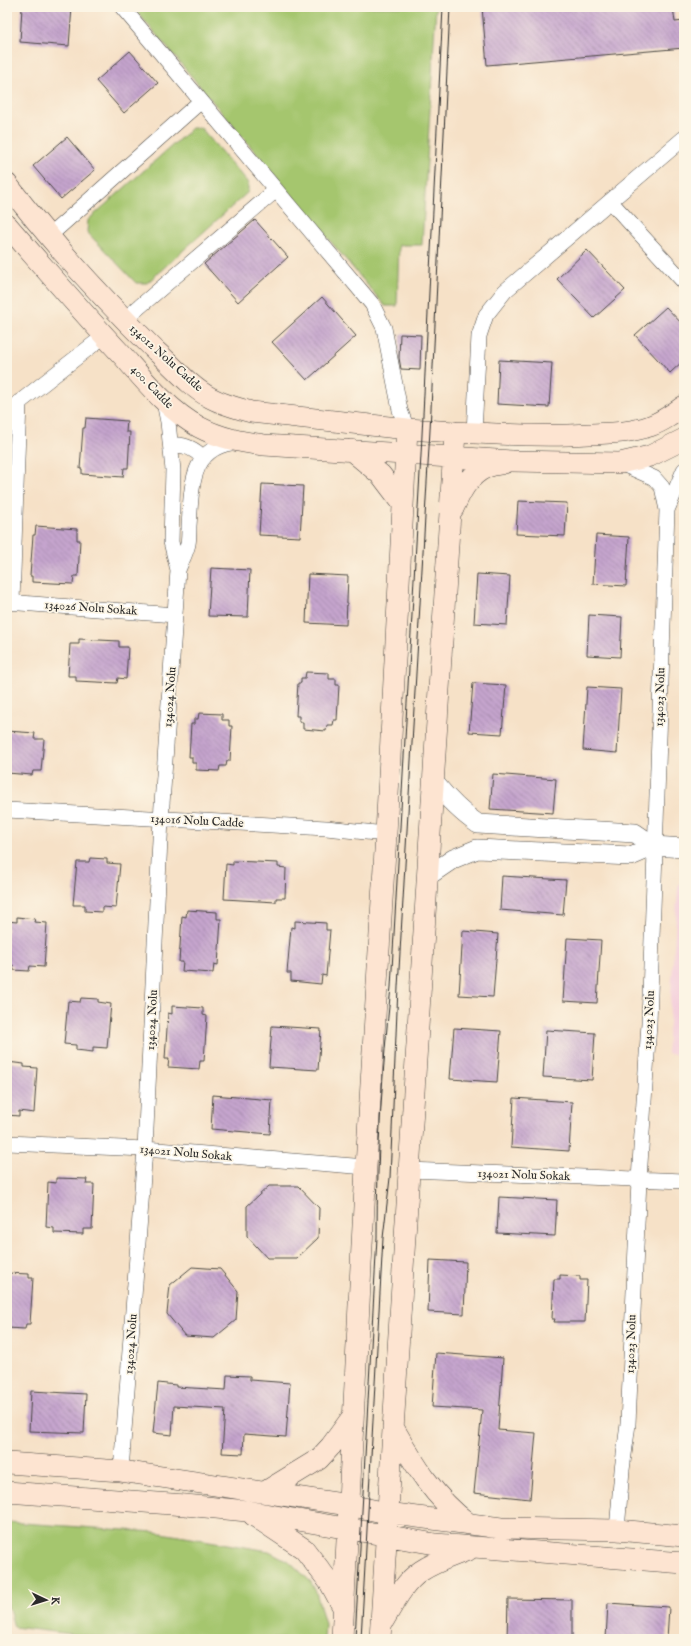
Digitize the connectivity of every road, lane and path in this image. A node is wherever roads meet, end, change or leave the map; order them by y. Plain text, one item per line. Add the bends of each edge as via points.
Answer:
1 (122, 7) edge
2 (201, 101) junction
3 (684, 138) edge
4 (7, 184) edge
5 (276, 190) junction
6 (610, 201) junction
7 (7, 225) edge
8 (49, 236) junction
9 (684, 282) edge
10 (124, 320) junction
11 (104, 336) junction
12 (19, 402) junction
13 (164, 402) junction
14 (684, 406) edge
15 (7, 412) edge
16 (407, 429) junction
17 (464, 432) junction
18 (684, 439) edge
19 (240, 442) junction
20 (171, 445) junction
21 (351, 450) junction
22 (406, 455) junction
23 (454, 456) junction
24 (203, 458) junction
25 (512, 461) junction
26 (620, 463) junction
27 (684, 470) edge
28 (403, 504) junction
29 (667, 510) junction
30 (449, 517) junction
31 (178, 570) junction
32 (10, 602) edge
33 (175, 615) junction
34 (433, 782) junction
35 (7, 810) edge
36 (161, 819) junction
37 (386, 834) junction
38 (654, 846) junction
39 (684, 848) edge
40 (428, 876) junction
41 (7, 1143) edge
42 (145, 1149) junction
43 (366, 1168) junction
44 (409, 1170) junction
45 (639, 1180) junction
46 (684, 1180) edge
47 (353, 1416) junction
48 (393, 1427) junction
49 (7, 1463) edge
50 (121, 1471) junction
51 (7, 1492) edge
52 (265, 1492) junction
53 (349, 1505) junction
54 (247, 1511) junction
55 (388, 1513) junction
56 (469, 1524) junction
57 (348, 1529) junction
58 (618, 1530) junction
59 (386, 1536) junction
60 (684, 1536) edge
61 (473, 1548) junction
62 (684, 1563) edge
63 (344, 1609) junction
64 (380, 1632) edge
65 (342, 1639) edge

1 - 2 street
2 - 5 street
2 - 8 street
3 - 6 street
4 - 8 main road, 134012 Nolu Cadde
5 - 10 street
5 - 16 street via 372,304 384,328 400,410
6 - 9 street
6 - 17 street via 505,291 486,315 479,336
7 - 11 main road, 400. Cadde
8 - 10 main road, 134012 Nolu Cadde
10 - 16 main road, 134012 Nolu Cadde via 193,385 211,398 229,406 251,412
11 - 12 street
11 - 13 main road, 400. Cadde
12 - 15 street
12 - 32 street
13 - 19 main road, 400. Cadde via 200,428
13 - 20 street, 134024 Nolu
14 - 17 main road, 134012 Nolu Cadde via 650,426 627,431 534,436
16 - 17 main road, 134012 Nolu Cadde
16 - 22 main road
17 - 23 main road
18 - 26 main road via 650,456
19 - 21 main road, 400. Cadde
19 - 24 street, 134024 Nolu via 216,448
20 - 24 street via 190,448
20 - 31 street, 134024 Nolu via 171,542
21 - 22 main road, 400. Cadde
21 - 28 main road via 381,475
22 - 23 main road, 400. Cadde
22 - 28 main road
23 - 25 main road, 400. Cadde
23 - 30 main road
24 - 31 street, 134024 Nolu via 192,482 188,544
25 - 26 main road
25 - 30 main road via 485,468 473,477 462,489
26 - 29 street via 654,478 662,487
27 - 29 street
28 - 37 main road
29 - 38 street, 134023 Nolu
30 - 34 main road
31 - 33 street, 134024 Nolu
32 - 33 street, 134026 Nolu Sokak
33 - 36 street, 134024 Nolu
34 - 38 street via 464,815 478,824 635,833
34 - 40 main road
35 - 36 street, 134016 Nolu Cadde
36 - 37 street, 134016 Nolu Cadde
36 - 42 street, 134024 Nolu
37 - 43 main road
38 - 39 street
38 - 40 street via 631,856 477,849 453,859
38 - 45 street, 134023 Nolu via 649,1023
40 - 44 main road
41 - 42 street, 134021 Nolu Sokak
42 - 43 street, 134021 Nolu Sokak
42 - 50 street, 134024 Nolu
43 - 47 main road
44 - 45 street, 134021 Nolu Sokak
44 - 48 main road
45 - 46 street, 134021 Nolu Sokak
45 - 58 street, 134023 Nolu via 628,1424
47 - 52 main road via 319,1459
47 - 53 main road
48 - 55 main road
48 - 56 main road via 432,1489 453,1512
49 - 50 main road
50 - 52 main road
51 - 54 main road
52 - 53 main road
53 - 55 main road
53 - 57 main road
54 - 57 main road
54 - 63 main road via 304,1549 326,1577
55 - 56 main road
55 - 59 main road
56 - 58 main road via 501,1528
57 - 59 main road
57 - 63 main road
58 - 60 main road
59 - 61 main road
59 - 64 main road
61 - 62 main road
61 - 64 main road via 420,1572 401,1591
63 - 65 main road

